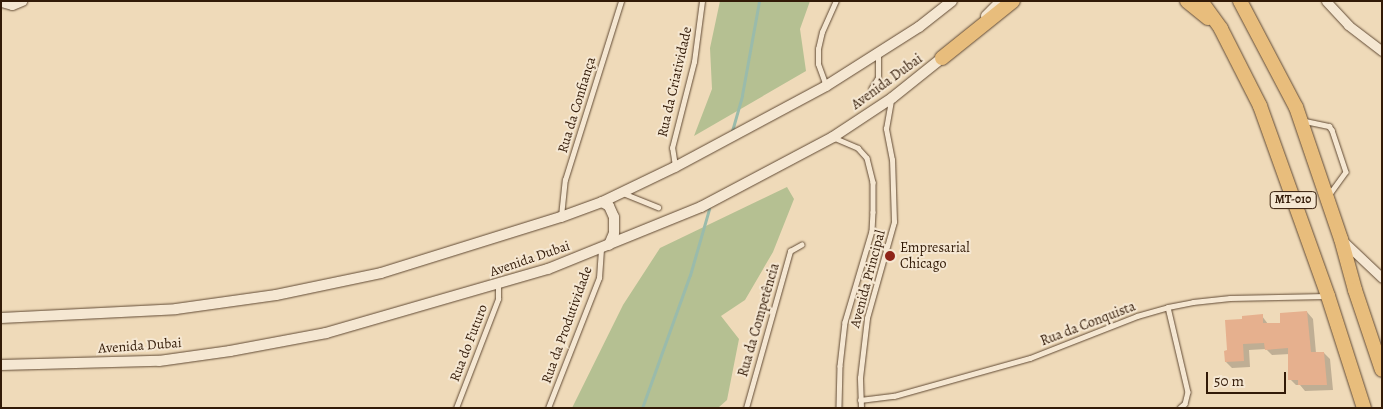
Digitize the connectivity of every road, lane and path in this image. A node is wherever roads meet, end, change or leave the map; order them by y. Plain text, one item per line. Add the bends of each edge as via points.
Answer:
1 (22, 1) edge
2 (621, 1) edge
3 (702, 1) edge
4 (836, 1) edge
5 (952, 1) edge
6 (1001, 1) edge
7 (1013, 1) edge
8 (1187, 1) edge
9 (1201, 1) edge
10 (1240, 1) edge
11 (1326, 1) edge
12 (1, 2) edge
13 (1221, 29) junction
14 (1382, 51) edge
15 (878, 53) junction
16 (942, 58) junction
17 (826, 86) junction
18 (871, 89) dead end
19 (892, 98) junction
20 (1300, 121) junction
21 (833, 137) junction
22 (675, 167) junction
23 (622, 193) junction
24 (1327, 198) junction
25 (602, 202) junction
26 (658, 207) dead end
27 (561, 218) junction
28 (1341, 239) junction
29 (801, 245) dead end
30 (605, 248) junction
31 (1382, 278) edge
32 (498, 285) junction
33 (1328, 296) junction
34 (1168, 307) junction
35 (1, 318) edge
36 (1, 365) edge
37 (1382, 370) edge
38 (860, 400) junction
39 (456, 408) edge
40 (548, 408) edge
41 (746, 408) edge
42 (838, 408) edge
43 (860, 408) edge
44 (1180, 408) edge
45 (1364, 408) edge

1 - 12 street via 12,5
2 - 27 lane, Rua da Confiança via 565,180
3 - 22 lane, Rua da Criatividade via 694,62 672,148
4 - 17 lane via 818,48 818,64
5 - 15 street, Avenida Dubai via 920,28
6 - 16 street, Avenida Dubai
7 - 16 main road
8 - 13 main road
9 - 13 main road, MT-010
10 - 20 main road, MT-010
11 - 14 street via 1348,25
13 - 33 main road, MT-010 via 1260,106
15 - 17 street, Avenida Dubai
15 - 18 lane via 878,78
16 - 19 street, Avenida Dubai
17 - 22 street, Avenida Dubai
19 - 21 street, Avenida Dubai
19 - 38 lane, Avenida Principal via 886,129 892,160 894,222 867,318
20 - 24 main road, MT-010
20 - 24 lane via 1325,125 1332,130 1346,172
21 - 30 street, Avenida Dubai via 701,207
21 - 42 lane, Avenida Principal via 858,148 867,158 873,182 872,231 845,322
22 - 23 street, Avenida Dubai
23 - 25 street, Avenida Dubai
23 - 26 lane
24 - 28 main road, MT-010
25 - 27 street, Avenida Dubai
25 - 30 street via 609,206 614,217 614,233
27 - 35 street, Avenida Dubai via 381,273 276,295 176,309
28 - 31 street
28 - 37 main road, MT-010
29 - 41 lane, Rua da Competência via 790,251
30 - 32 street, Avenida Dubai
30 - 40 lane, Rua da Produtividade via 599,278
32 - 36 street, Avenida Dubai via 326,333 230,351 149,361
32 - 39 lane, Rua do Futuro via 498,299
33 - 34 lane, Rua da Conquista via 1230,298
33 - 45 main road, MT-010
34 - 38 lane, Rua da Conquista via 1030,358 894,396
34 - 44 lane via 1188,392 1185,404
38 - 43 lane, Avenida Principal

